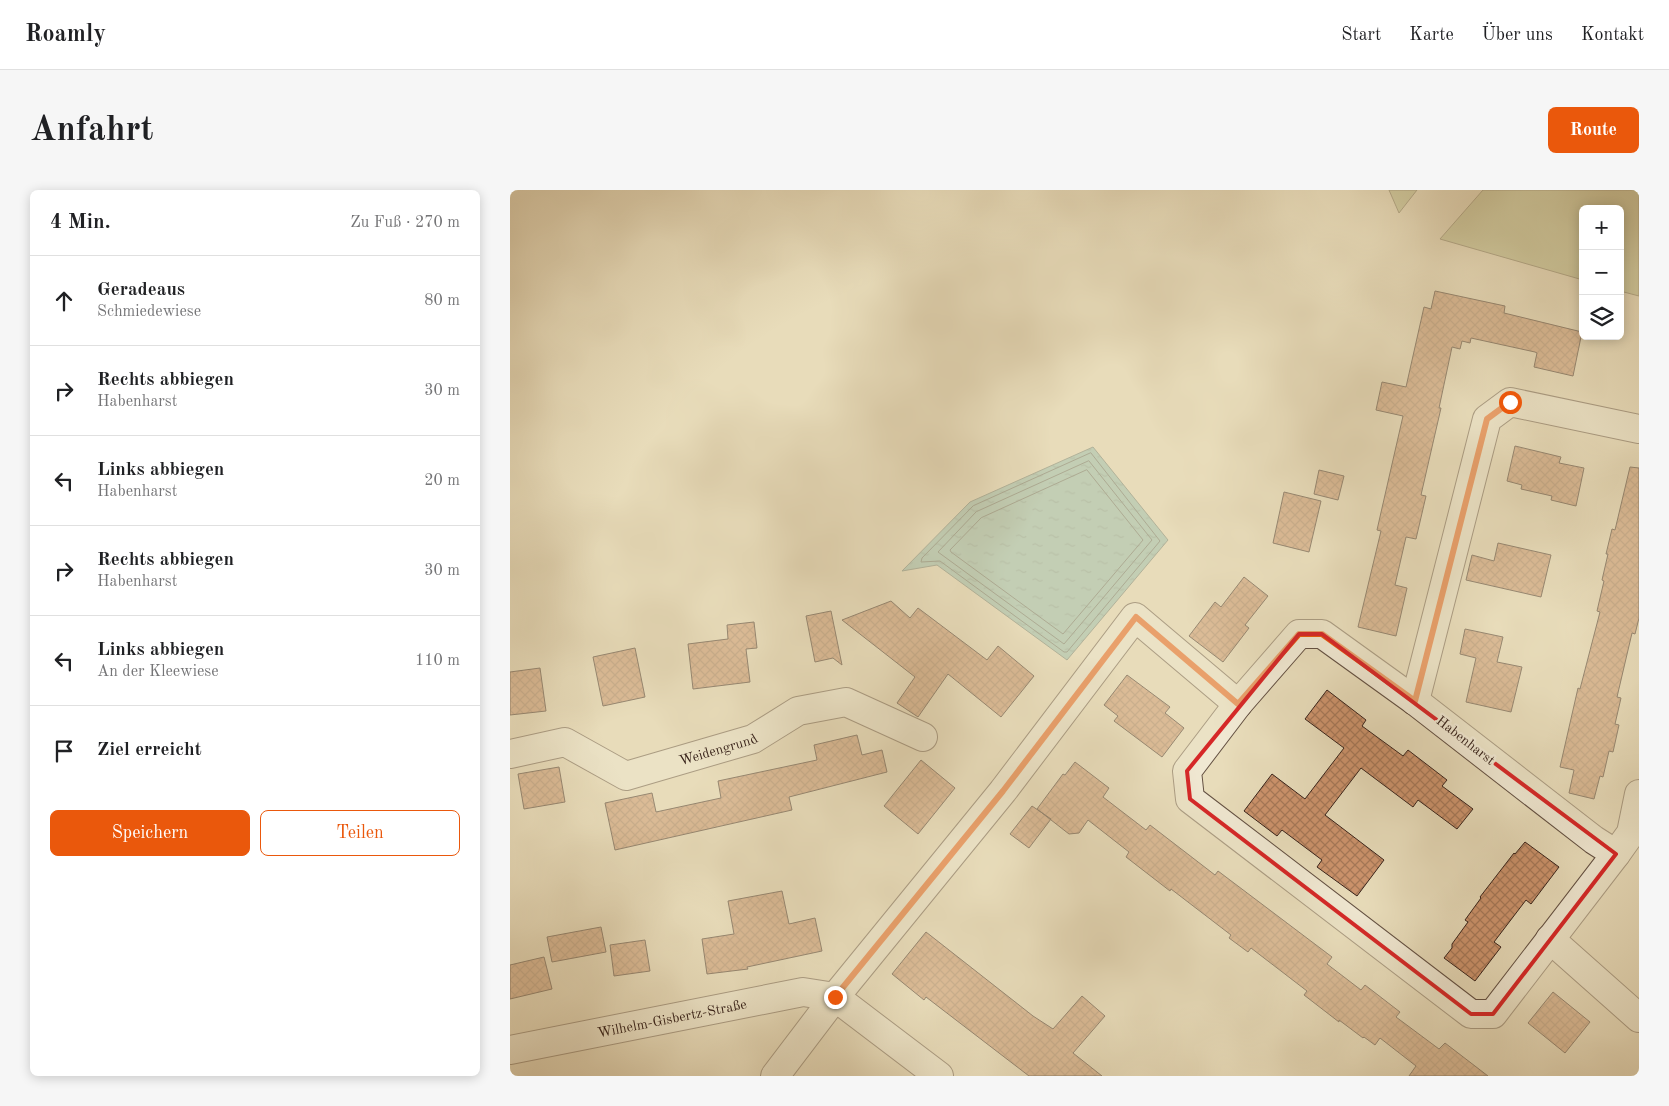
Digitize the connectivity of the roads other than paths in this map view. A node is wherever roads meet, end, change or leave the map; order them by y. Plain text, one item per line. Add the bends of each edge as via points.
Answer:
1 (1639, 429) edge
2 (1415, 701) junction
3 (1238, 704) junction
4 (923, 737) dead end
5 (510, 754) edge
6 (1639, 794) edge
7 (1616, 854) junction
8 (1550, 939) junction
9 (835, 997) junction
10 (1639, 1018) edge
11 (510, 1050) edge
12 (775, 1076) edge
13 (939, 1076) edge

1 - 2 street via 1510,402 1487,419
2 - 3 street, Habenharst via 1322,634 1299,634
2 - 7 street, Habenharst
3 - 8 street, Habenharst via 1187,771 1190,799 1470,1014 1493,1014
3 - 9 street via 1136,617 1003,791
4 - 5 street, Weidengrund via 846,702 798,711 753,739 626,776 565,742
6 - 7 street via 1631,833
7 - 8 street, Habenharst
8 - 10 street
9 - 11 street, Wilhelm-Gisbertz-Straße via 803,992
9 - 12 street
9 - 13 street

